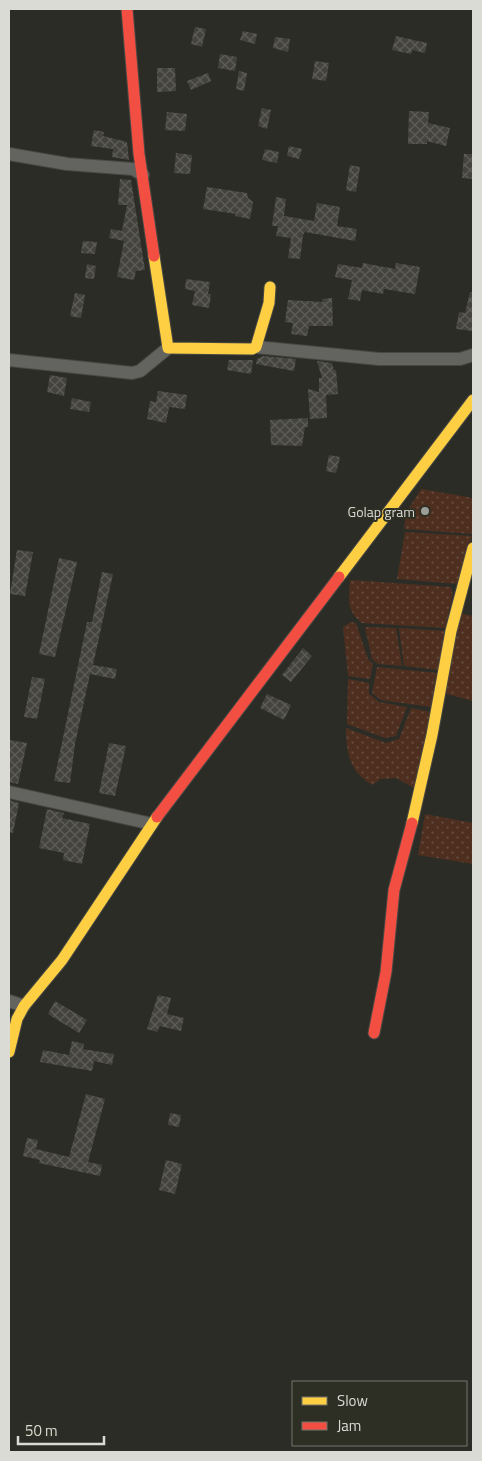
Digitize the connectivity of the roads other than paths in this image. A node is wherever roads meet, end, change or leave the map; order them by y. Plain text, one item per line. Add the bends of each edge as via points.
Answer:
1 (127, 9) edge
2 (9, 154) edge
3 (143, 175) junction
4 (270, 287) dead end
5 (256, 347) junction
6 (168, 348) junction
7 (473, 355) edge
8 (9, 360) edge
9 (473, 400) edge
10 (473, 548) edge
11 (9, 792) edge
12 (152, 824) junction
13 (9, 1002) edge
14 (24, 1006) junction
15 (374, 1032) dead end
16 (9, 1052) edge

1 - 3 street
2 - 3 street via 67,164 133,169
3 - 6 street
4 - 5 street via 269,303
5 - 6 street
5 - 7 street via 379,359 460,359
6 - 8 street via 140,371 132,373
9 - 12 street
10 - 15 street via 451,631 432,735 394,890 386,972
11 - 12 street
12 - 14 street via 62,960
13 - 14 street
14 - 16 street via 17,1019

